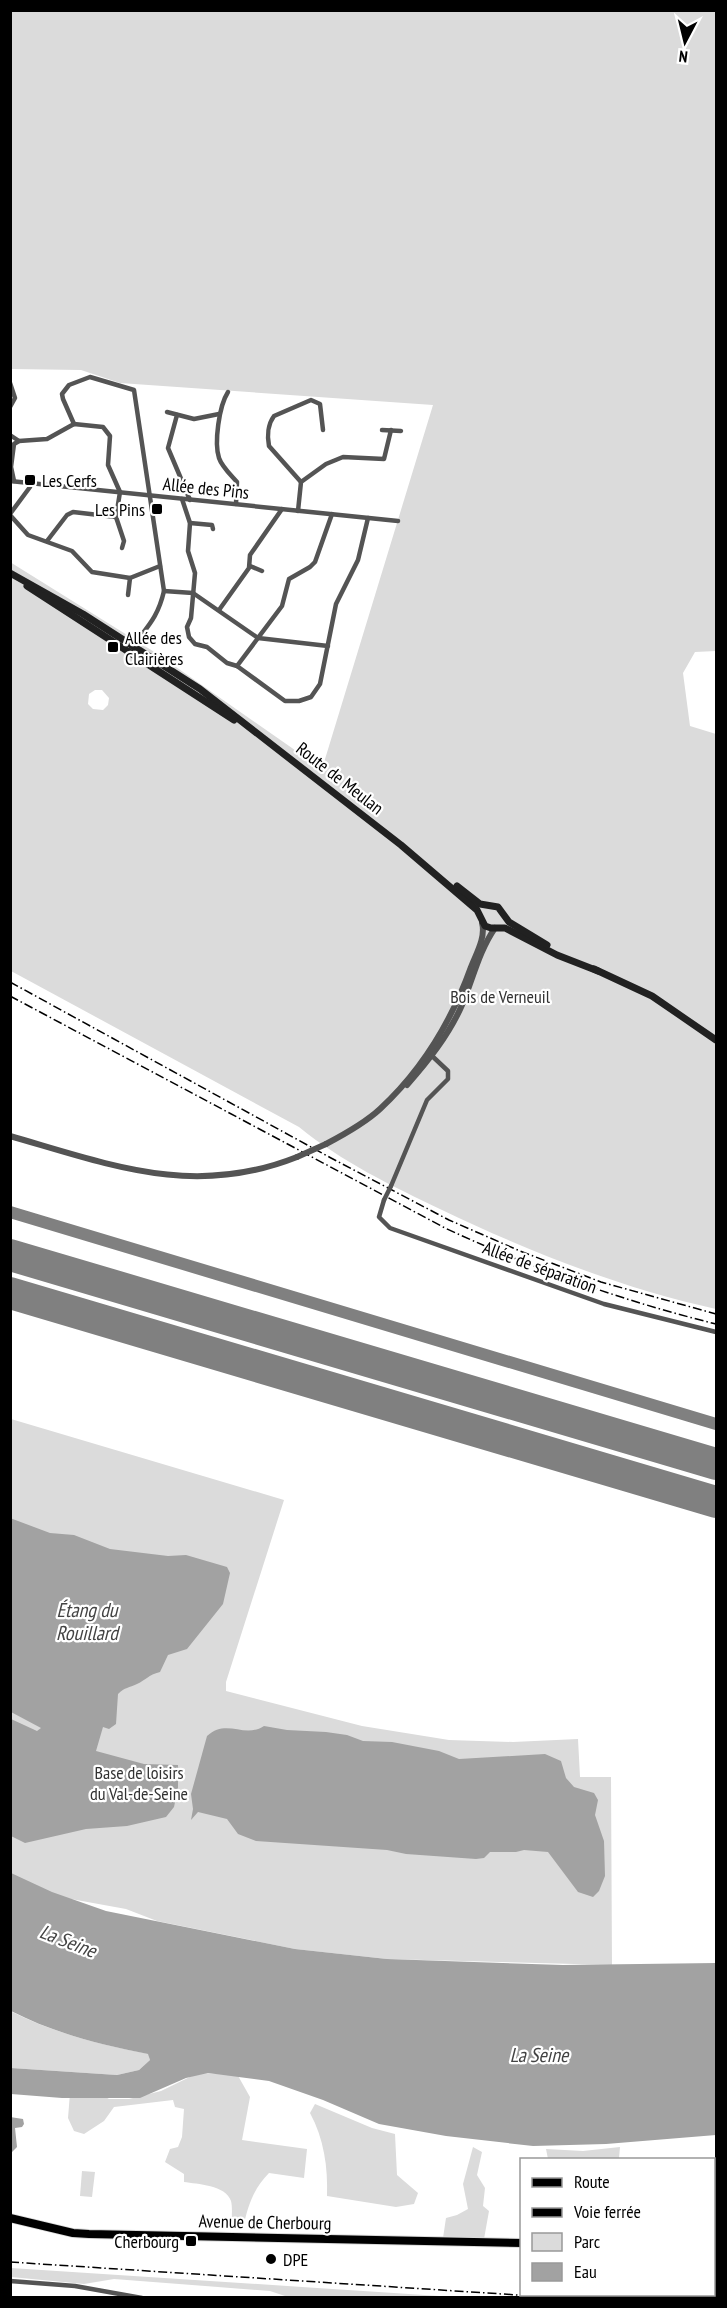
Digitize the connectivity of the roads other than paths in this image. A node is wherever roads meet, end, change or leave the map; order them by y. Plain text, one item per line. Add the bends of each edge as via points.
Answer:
1 (10, 383) edge
2 (228, 392) dead end
3 (10, 407) edge
4 (167, 412) dead end
5 (219, 414) junction
6 (177, 415) junction
7 (74, 424) junction
8 (323, 430) dead end
9 (382, 430) dead end
10 (391, 430) junction
11 (400, 431) dead end
12 (10, 435) edge
13 (19, 441) junction
14 (12, 481) edge
15 (301, 482) junction
16 (31, 483) junction
17 (120, 492) junction
18 (150, 495) junction
19 (182, 499) junction
20 (190, 500) junction
21 (236, 504) junction
22 (282, 509) junction
23 (298, 511) junction
24 (332, 514) junction
25 (10, 515) edge
26 (116, 517) junction
27 (368, 518) junction
28 (398, 521) dead end
29 (190, 523) junction
30 (213, 529) dead end
31 (47, 541) junction
32 (123, 548) dead end
33 (160, 566) junction
34 (250, 566) junction
35 (262, 571) dead end
36 (10, 573) edge
37 (130, 578) junction
38 (164, 591) junction
39 (193, 593) junction
40 (128, 595) dead end
41 (219, 610) junction
42 (258, 638) junction
43 (328, 646) junction
44 (133, 650) junction
45 (237, 666) junction
46 (401, 844) junction
47 (489, 905) junction
48 (503, 914) junction
49 (481, 920) junction
50 (496, 927) junction
51 (598, 971) junction
52 (717, 1040) edge
53 (430, 1054) junction
54 (10, 1136) edge
55 (717, 1332) edge
56 (10, 2218) edge
57 (520, 2243) edge
58 (10, 2281) edge
59 (142, 2298) edge

1 - 3 street via 15,398
2 - 5 street
4 - 6 street
5 - 6 street via 194,419
5 - 21 street via 218,454 237,482
6 - 20 street via 168,448
7 - 13 street via 47,439
7 - 17 street via 107,430 108,465
7 - 18 street via 63,399 69,385 90,377 134,390
8 - 15 street via 320,404 311,400 273,416 270,421 269,446
9 - 10 street
10 - 11 street
10 - 15 street via 384,459 343,456
12 - 13 street
13 - 14 street via 14,444 11,458
14 - 16 street, Allée des Pins
15 - 23 street
16 - 17 street, Allée des Pins
16 - 25 street
17 - 18 street, Allée des Pins
17 - 26 street
18 - 19 street, Allée des Pins
18 - 33 street
19 - 20 street, Allée des Pins
19 - 29 street
20 - 21 street, Allée des Pins
21 - 22 street, Allée des Pins
22 - 23 street, Allée des Pins
22 - 34 street via 250,555
23 - 24 street, Allée des Pins
24 - 27 street, Allée des Pins
24 - 42 street via 319,556 310,567 289,579 282,606
25 - 31 street via 28,535
26 - 31 street via 67,514
26 - 32 street
27 - 28 street, Allée des Pins
27 - 43 street via 358,560 336,604
29 - 30 street via 212,525
29 - 39 street via 188,551 195,573
31 - 37 street via 72,551 92,572
33 - 37 street
33 - 38 street
34 - 35 street
34 - 41 street
36 - 44 main road, Route de Meulan via 65,603
37 - 40 street
38 - 39 street
38 - 44 street via 158,612
39 - 41 street
39 - 45 street via 189,637
41 - 42 street
42 - 43 street
42 - 45 street
43 - 45 street via 318,689 299,701 285,701
44 - 46 main road, Route de Meulan via 200,688
46 - 47 main road, Route de Meulan via 477,902
46 - 49 main road, Route de Meulan via 478,911
47 - 48 main road via 498,907
47 - 49 main road via 482,910
48 - 50 main road
48 - 51 main road via 516,927
49 - 50 main road via 487,927
49 - 53 street via 482,936 464,986
50 - 51 main road
50 - 53 street via 450,1029
51 - 52 main road via 652,996
53 - 54 street, bridge via 405,1087 380,1110 326,1144 265,1168 202,1177 171,1176 125,1170
53 - 55 street, Allée de séparation, bridge via 448,1071 448,1079 427,1100 384,1200 380,1217 384,1225 604,1304
56 - 57 main road, Avenue de Cherbourg via 88,2234
58 - 59 street via 75,2286

